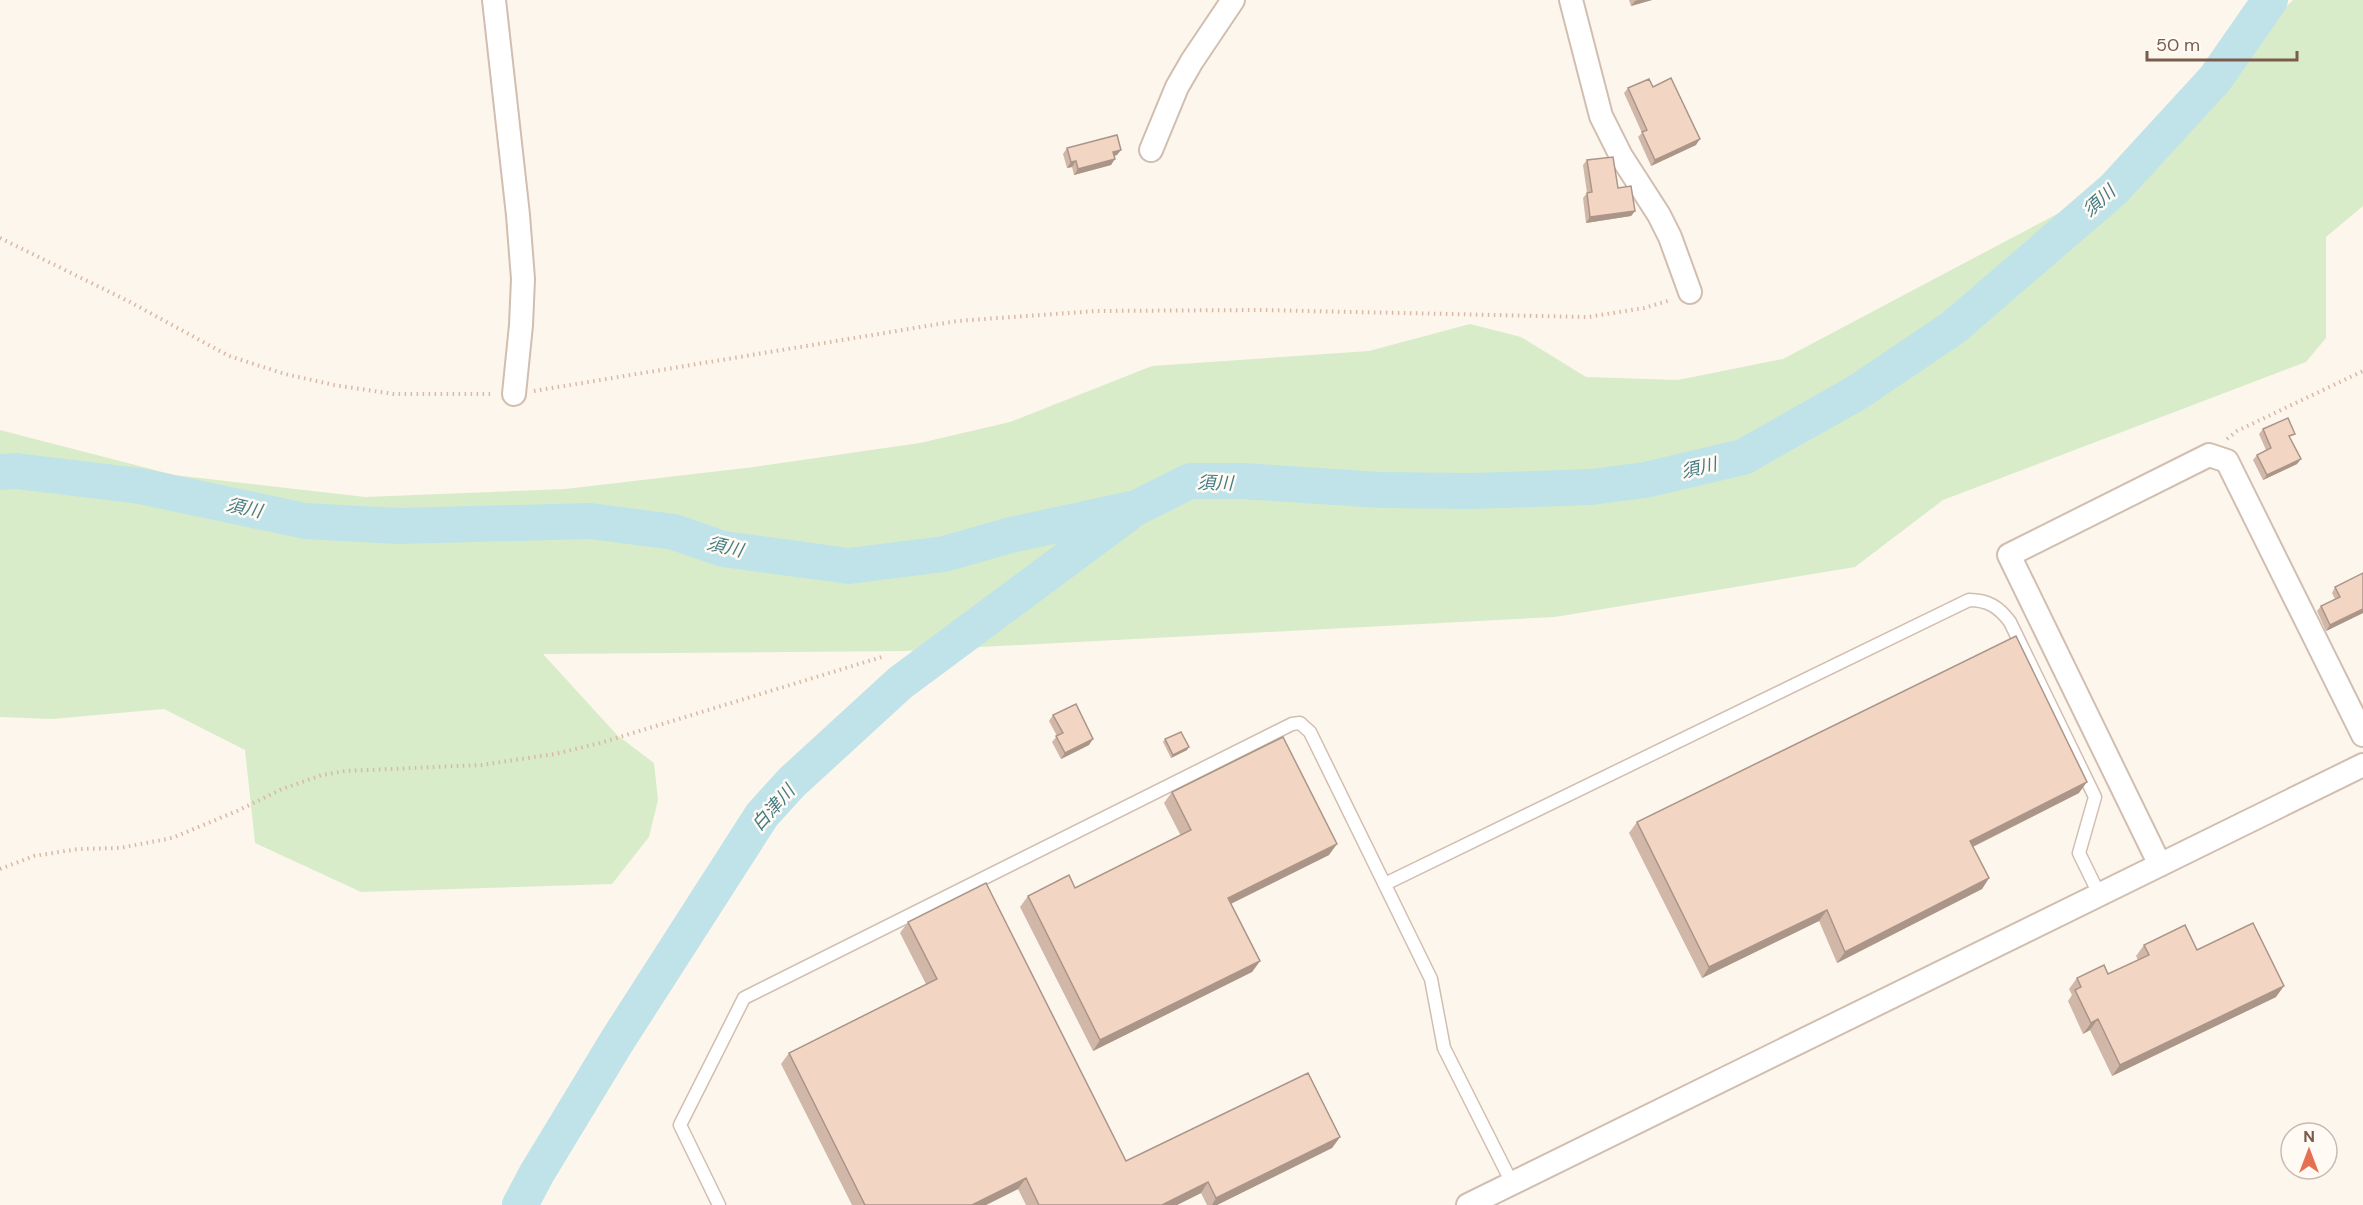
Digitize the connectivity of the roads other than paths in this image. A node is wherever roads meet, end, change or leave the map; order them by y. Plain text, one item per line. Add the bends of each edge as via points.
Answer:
1 (494, 0) edge
2 (1233, 0) edge
3 (1571, 0) edge
4 (1151, 150) dead end
5 (1690, 292) road end
6 (514, 394) road end
7 (2363, 735) edge
8 (2361, 771) edge
9 (2160, 865) junction
10 (1385, 884) junction
11 (2099, 894) junction
12 (1512, 1183) junction
13 (719, 1205) edge
14 (1468, 1205) edge

1 - 6 street via 523,279
2 - 4 street via 1177,87
3 - 5 street via 1601,116 1659,215
7 - 9 street via 2228,461 2209,455 2009,555
8 - 9 street
9 - 11 street
10 - 11 lane via 1969,600 1983,600 2010,622 2095,797 2079,853
10 - 12 lane via 1431,980 1444,1048
10 - 13 lane via 1310,732 1300,723 1292,724 744,998 680,1125
11 - 12 street
12 - 14 street

